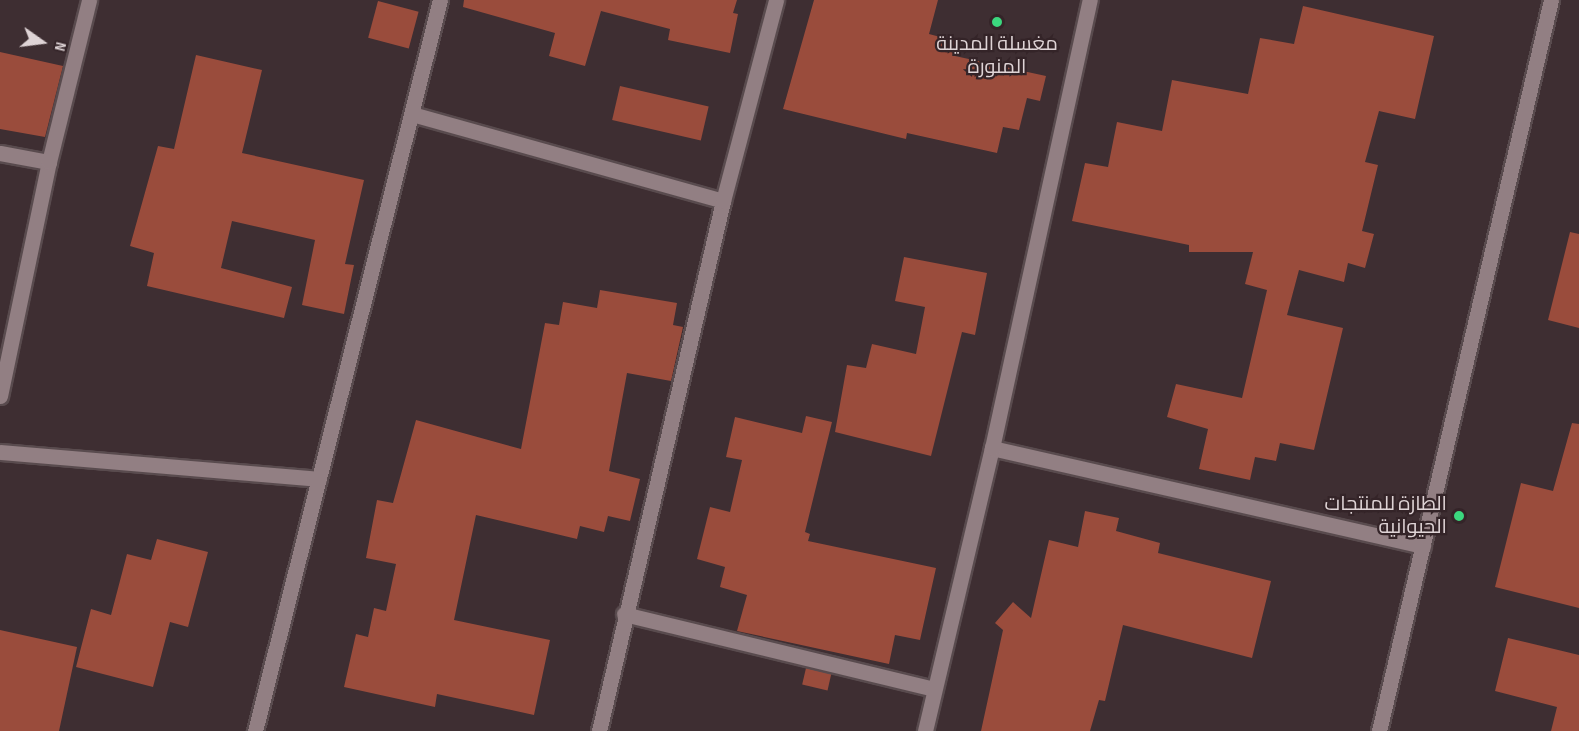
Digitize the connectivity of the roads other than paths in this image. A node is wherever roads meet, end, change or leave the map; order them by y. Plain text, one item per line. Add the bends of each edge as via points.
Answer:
1 (89, 0) edge
2 (440, 0) edge
3 (776, 0) edge
4 (1090, 0) edge
5 (1551, 0) edge
6 (412, 114) junction
7 (0, 153) edge
8 (49, 162) junction
9 (723, 201) junction
10 (0, 396) edge
11 (992, 448) junction
12 (0, 452) edge
13 (319, 479) junction
14 (1423, 546) junction
15 (624, 614) junction
16 (933, 689) junction
17 (255, 731) edge
18 (599, 731) edge
19 (925, 731) edge
20 (1379, 731) edge

1 - 8 street
2 - 6 street
3 - 9 street
4 - 11 street
5 - 14 street
6 - 9 street
6 - 13 street
7 - 8 street
8 - 10 street
9 - 15 street
11 - 14 street
11 - 16 street
12 - 13 street
13 - 17 street
14 - 20 street
15 - 16 street
15 - 18 street
16 - 19 street

